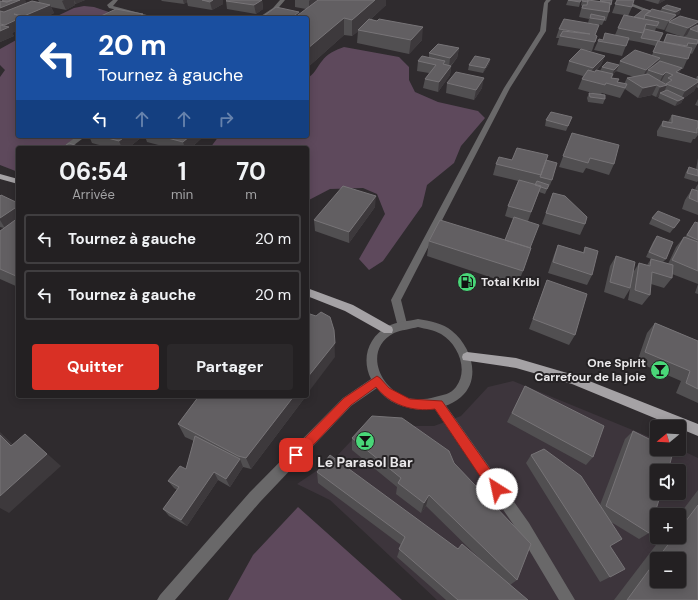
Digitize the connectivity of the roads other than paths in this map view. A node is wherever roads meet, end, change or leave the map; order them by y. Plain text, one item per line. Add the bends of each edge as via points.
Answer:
1 (116, 0) edge
2 (283, 0) edge
3 (550, 0) edge
4 (618, 0) edge
5 (147, 16) edge
6 (264, 16) edge
7 (665, 18) edge
8 (79, 138) edge
9 (69, 146) edge
10 (0, 176) edge
11 (16, 181) edge
12 (309, 293) edge
13 (402, 324) junction
14 (388, 330) junction
15 (467, 357) junction
16 (377, 381) junction
17 (438, 404) junction
18 (698, 430) edge
19 (164, 600) edge
20 (567, 600) edge

1 - 5 street via 109,5 111,7
2 - 6 street
3 - 13 street via 546,3 543,31 485,128 396,300
4 - 7 street
8 - 9 street
10 - 11 main road
12 - 14 main road via 350,308
13 - 14 street
13 - 15 street via 434,326 448,333 460,344
14 - 16 street via 377,340 371,352 371,367
15 - 17 street via 468,372 463,386 453,397
15 - 18 main road via 516,363 574,380
16 - 17 street via 396,399 424,406
16 - 19 street via 348,402 320,430 255,497
17 - 20 street via 524,528

